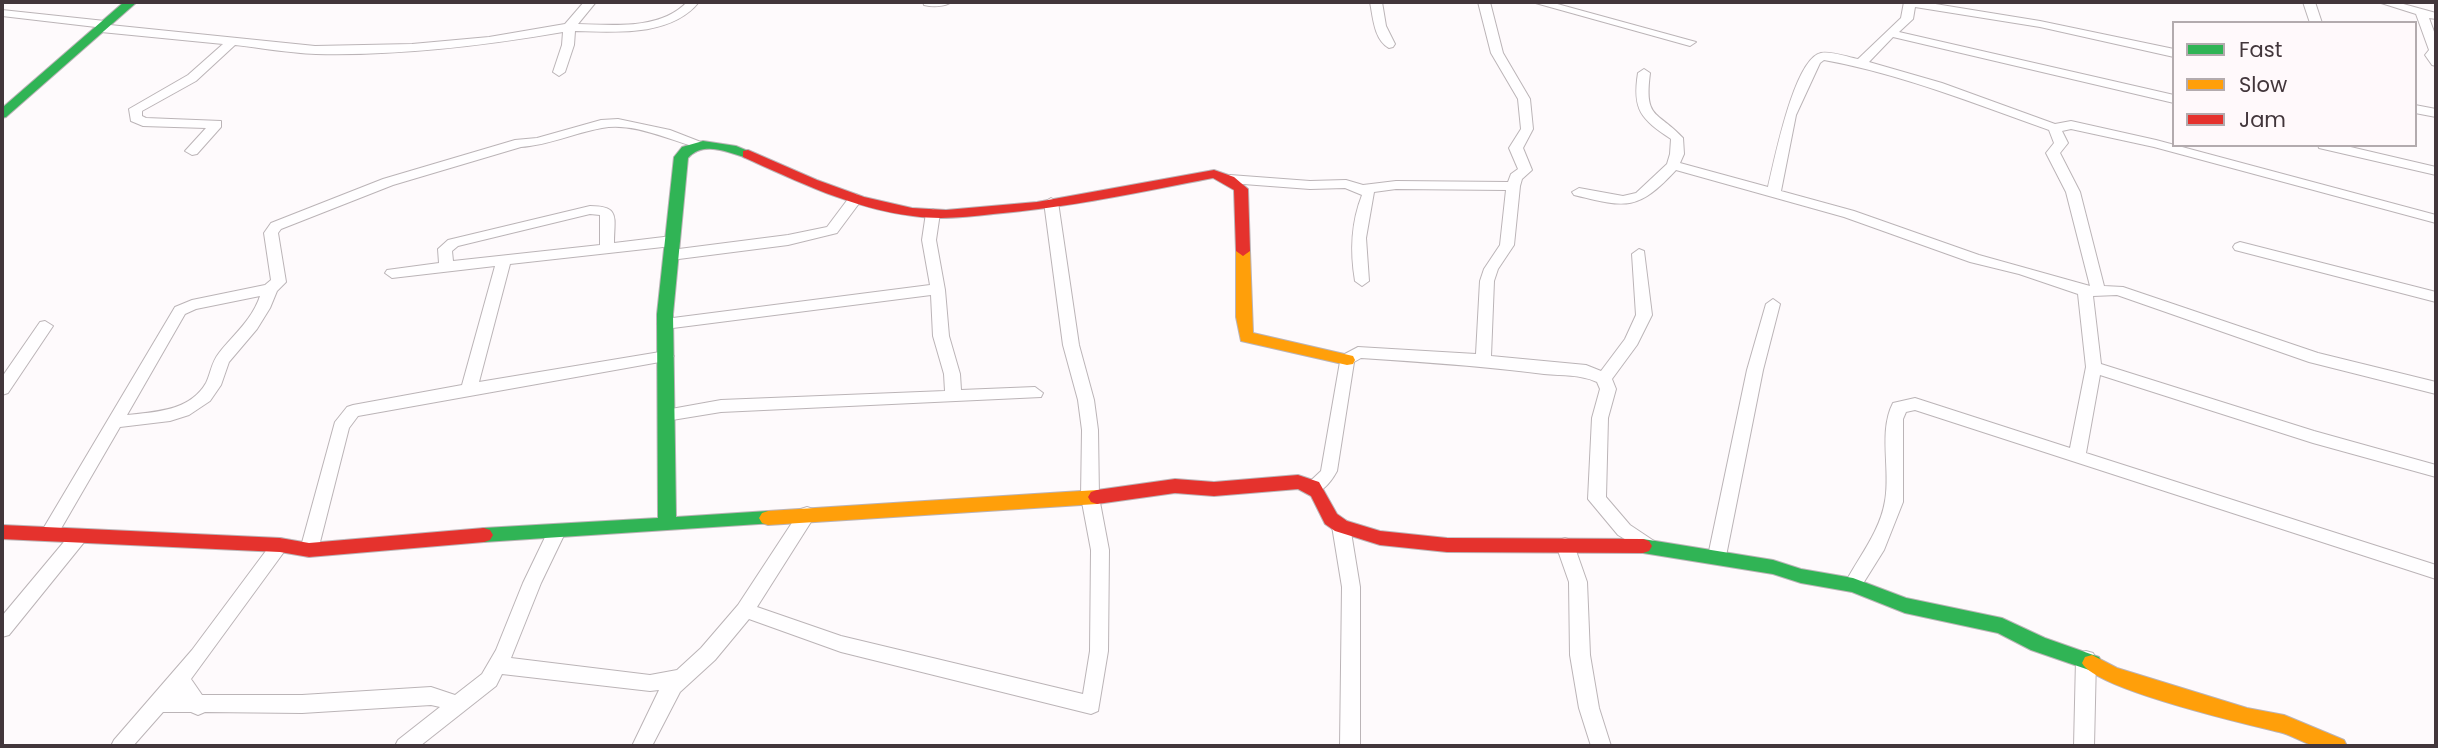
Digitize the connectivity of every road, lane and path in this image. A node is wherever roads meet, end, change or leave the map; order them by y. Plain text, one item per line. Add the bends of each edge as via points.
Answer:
1 (131, 2) edge
2 (590, 2) edge
3 (693, 2) edge
4 (945, 2) edge
5 (1376, 2) edge
6 (1484, 2) edge
7 (1538, 2) edge
8 (1910, 2) edge
9 (2309, 2) edge
10 (2384, 2) edge
11 (928, 3) edge
12 (2421, 11) junction
13 (2, 13) edge
14 (2436, 16) edge
15 (2315, 21) edge
16 (103, 26) junction
17 (569, 27) junction
18 (1890, 33) junction
19 (232, 42) junction
20 (1690, 42) dead end
21 (1389, 44) dead end
22 (2172, 53) edge
23 (2436, 62) edge
24 (1861, 63) junction
25 (559, 72) dead end
26 (1644, 72) dead end
27 (2172, 99) edge
28 (2417, 109) edge
29 (2436, 113) edge
30 (2, 114) edge
31 (2054, 128) junction
32 (691, 144) junction
33 (2333, 147) edge
34 (192, 151) dead end
35 (1673, 165) junction
36 (2436, 171) edge
37 (1230, 179) junction
38 (1513, 186) junction
39 (1363, 189) junction
40 (1579, 192) dead end
41 (1774, 192) junction
42 (856, 198) junction
43 (1051, 202) junction
44 (933, 213) junction
45 (2436, 219) edge
46 (2240, 247) dead end
47 (607, 248) junction
48 (671, 248) junction
49 (1639, 254) dead end
50 (503, 262) junction
51 (446, 267) junction
52 (392, 273) dead end
53 (1362, 281) dead end
54 (270, 289) junction
55 (938, 290) junction
56 (2092, 291) junction
57 (2436, 297) edge
58 (1773, 304) dead end
59 (665, 324) junction
60 (45, 326) dead end
61 (666, 356) junction
62 (1347, 360) junction
63 (1483, 360) junction
64 (2094, 367) junction
65 (1604, 378) junction
66 (2436, 388) edge
67 (2, 389) edge
68 (468, 389) junction
69 (1035, 393) dead end
70 (953, 396) junction
71 (666, 415) junction
72 (116, 422) junction
73 (2077, 456) junction
74 (2436, 471) edge
75 (1313, 487) junction
76 (1090, 497) junction
77 (807, 514) junction
78 (667, 524) junction
79 (1341, 526) junction
80 (2, 531) edge
81 (557, 531) junction
82 (49, 534) junction
83 (79, 536) junction
84 (1622, 538) junction
85 (280, 545) junction
86 (1565, 545) junction
87 (1647, 546) joint
88 (309, 550) junction
89 (1717, 556) junction
90 (2436, 572) edge
91 (1853, 585) junction
92 (744, 610) junction
93 (2, 629) edge
94 (2086, 659) junction
95 (498, 665) junction
96 (180, 678) junction
97 (681, 678) junction
98 (650, 683) junction
99 (664, 699) junction
100 (158, 704) junction
101 (198, 706) junction
102 (450, 706) junction
103 (644, 745) edge
104 (121, 746) edge
105 (405, 746) edge
106 (1350, 746) edge
107 (1601, 746) edge
108 (2084, 746) edge
109 (2337, 746) edge

1 - 16 main road
2 - 17 street
3 - 17 street via 684,14 635,27
4 - 11 street
5 - 21 street
6 - 38 street via 1497,53 1524,99 1527,129 1516,148 1525,170
7 - 20 street
8 - 18 street via 1907,19
8 - 22 street
9 - 15 street
10 - 12 street
12 - 14 street
12 - 23 street
13 - 16 street
16 - 19 street
16 - 30 main road
17 - 19 street via 412,48 316,50
17 - 25 street
18 - 24 street
18 - 27 street
19 - 34 street via 192,78 135,109 136,118 143,122 217,124
24 - 31 street
24 - 41 street via 1822,55 1815,61 1790,115
26 - 35 street via 1639,99 1647,114 1677,138
28 - 29 street
31 - 45 street via 2071,125 2156,144
31 - 56 street via 2061,143 2053,153 2073,192
32 - 42 main road via 750,155
32 - 48 main road via 681,157 678,172
32 - 54 street via 624,124 601,124 388,182 275,227 271,233 279,282
33 - 36 street
35 - 40 street via 1643,198 1629,201
35 - 41 street
37 - 39 street via 1346,184
37 - 43 main road via 1211,173
37 - 62 main road via 1241,189 1244,335 1252,341
38 - 39 street via 1396,184
38 - 63 street via 1507,245 1487,281
39 - 53 street via 1369,194 1357,250
41 - 56 street via 1975,259
42 - 44 main road via 904,211
42 - 48 street via 832,230 788,240
43 - 44 main road via 971,214
43 - 76 street via 1071,345 1090,430
44 - 55 street via 929,240
46 - 57 street
47 - 48 street
47 - 50 street
47 - 51 street via 607,215 604,210 590,210 453,243 445,249
48 - 59 main road
49 - 65 street via 1644,316
50 - 51 street
50 - 68 street
51 - 52 street
54 - 72 street via 180,311
54 - 72 street via 261,314 218,365 212,386 201,401 187,411
55 - 59 street
55 - 70 street
56 - 64 street
56 - 66 street via 2118,290 2315,358
58 - 89 street
59 - 61 main road
60 - 67 street
61 - 68 street
61 - 71 main road
62 - 63 street via 1363,351
62 - 75 street via 1332,460 1325,478
63 - 65 street via 1563,368
64 - 73 street
64 - 74 street
65 - 84 street via 1608,389 1600,418 1597,499
68 - 88 street via 354,411 344,419
69 - 70 street
70 - 71 street via 721,406
71 - 78 main road
72 - 82 street
73 - 90 street
73 - 91 street via 1915,404 1899,407 1894,502 1866,567
75 - 76 main road via 1298,482 1214,489 1175,486
75 - 79 main road via 1331,519
76 - 77 main road
76 - 92 street via 1100,550 1101,593 1091,705 841,644
77 - 78 main road
77 - 92 street
78 - 81 main road
79 - 86 main road via 1380,538 1447,545
79 - 106 street via 1351,587
80 - 82 main road
81 - 88 main road
81 - 95 street
82 - 83 main road
83 - 85 main road
83 - 93 street
84 - 86 main road
84 - 87 street
85 - 88 main road
85 - 96 street
86 - 107 street via 1578,582 1580,655
87 - 89 main road
89 - 91 main road
91 - 94 main road via 1905,605 2002,625 2038,644
92 - 97 street
94 - 108 street
94 - 109 main road via 2111,675 2247,718 2284,724
95 - 98 street
95 - 102 street via 489,680
96 - 100 street
96 - 101 street
97 - 98 street
97 - 99 street
98 - 99 street
99 - 103 street
100 - 101 street
100 - 104 street
101 - 102 street via 421,696
102 - 105 street

